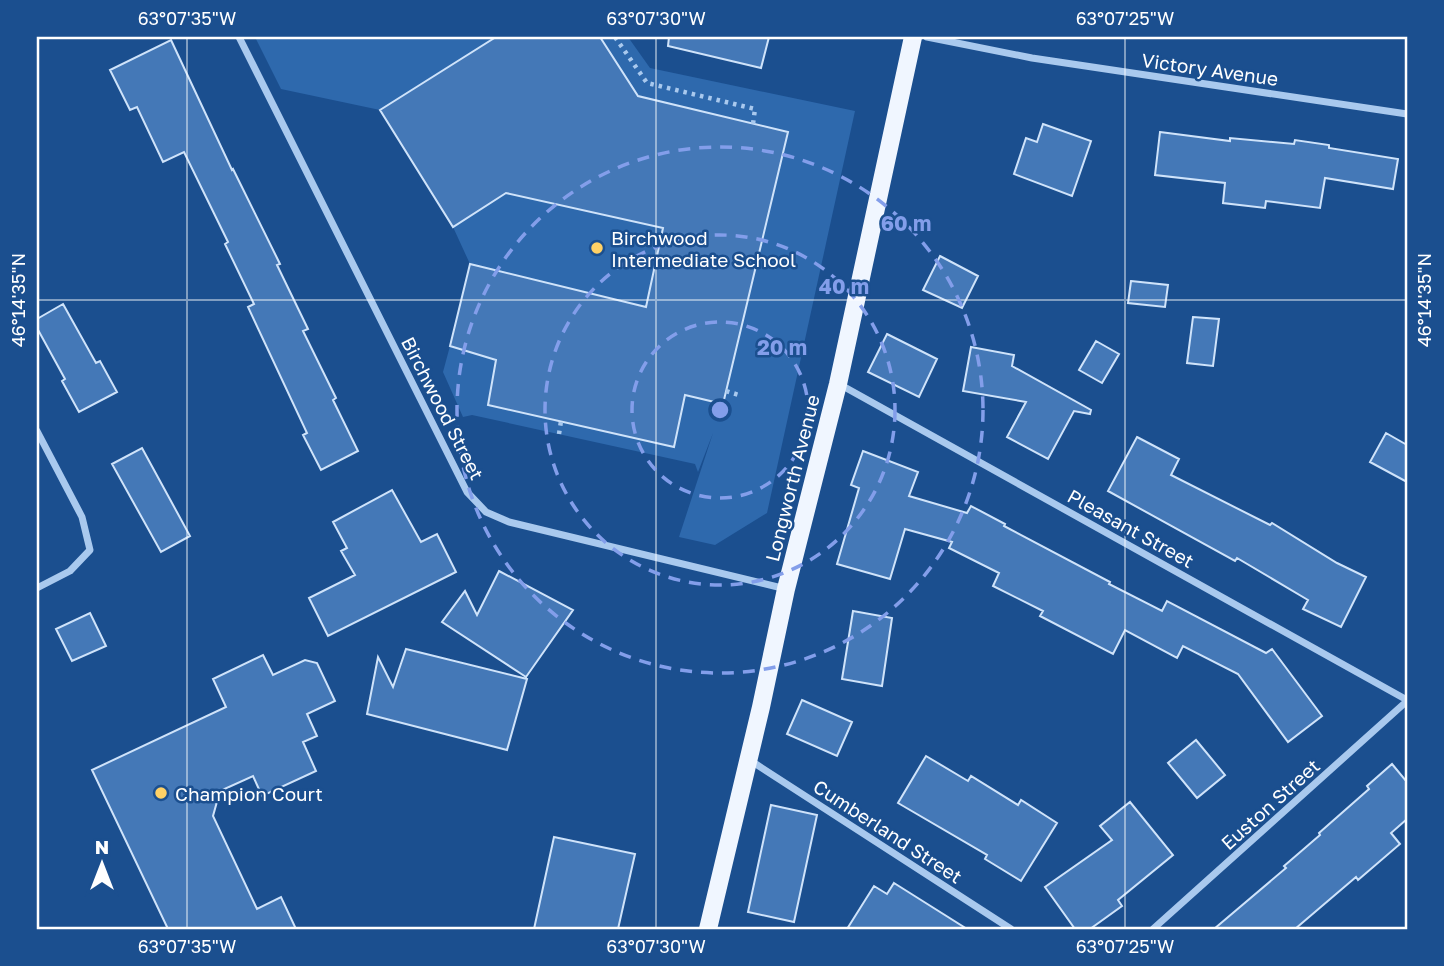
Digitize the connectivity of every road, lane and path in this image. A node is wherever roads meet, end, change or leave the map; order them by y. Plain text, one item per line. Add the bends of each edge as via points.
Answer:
1 (239, 37) edge
2 (615, 37) edge
3 (913, 37) edge
4 (927, 37) edge
5 (1407, 114) edge
6 (753, 124) dead end
7 (838, 384) junction
8 (726, 391) dead end
9 (739, 395) dead end
10 (561, 421) dead end
11 (37, 431) edge
12 (559, 434) dead end
13 (37, 588) edge
14 (786, 589) junction
15 (1407, 701) edge
16 (748, 759) junction
17 (708, 929) edge
18 (1011, 929) edge
19 (1153, 929) edge

1 - 14 street, Birchwood Street via 467,492 486,512 509,522
2 - 6 path via 647,83 755,109
3 - 7 main road, Longworth Avenue
4 - 5 street, Victory Avenue via 1032,58
7 - 14 main road, Longworth Avenue
7 - 15 street, Pleasant Street
8 - 9 path
10 - 12 path
11 - 13 street via 82,517 90,550 70,571
14 - 16 main road, Longworth Avenue
15 - 19 street, Euston Street
16 - 17 main road, Longworth Avenue
16 - 18 street, Cumberland Street

